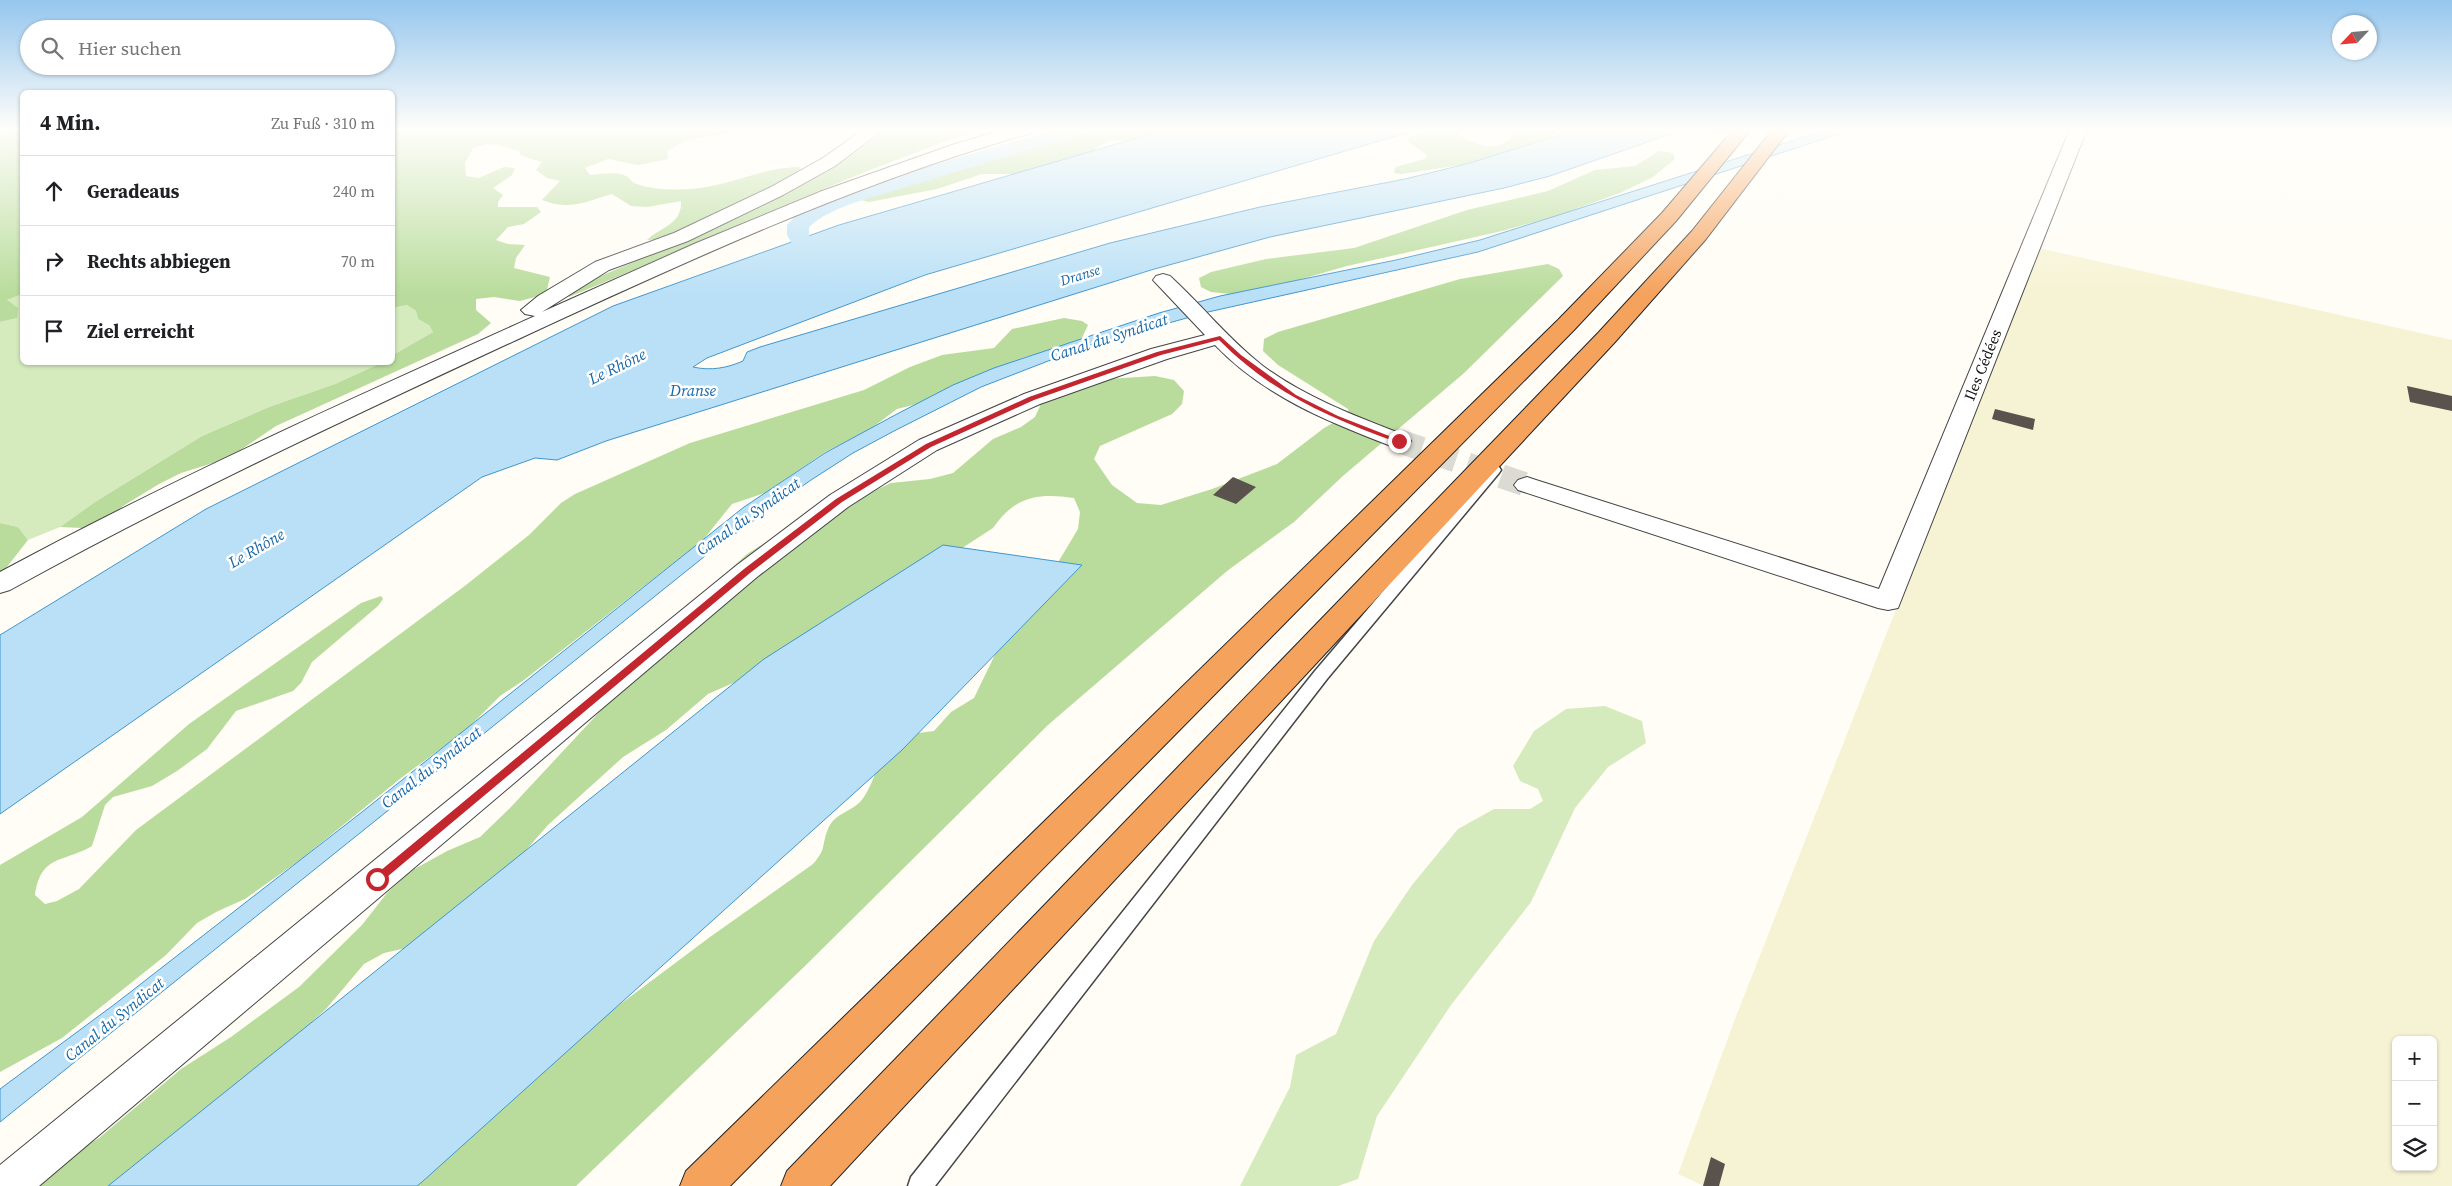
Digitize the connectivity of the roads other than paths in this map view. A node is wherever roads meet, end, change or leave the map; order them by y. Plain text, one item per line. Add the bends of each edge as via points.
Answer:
1 (789, 184) edge
2 (856, 184) edge
3 (1696, 184) edge
4 (1739, 184) edge
5 (2057, 184) edge
6 (1169, 285) dead end
7 (526, 328) junction
8 (1215, 333) junction
9 (1607, 337) junction
10 (1399, 441) tunnel mouth
11 (1527, 485) tunnel mouth
12 (0, 584) edge
13 (772, 1115) junction
14 (7, 1186) edge
15 (695, 1186) edge
16 (701, 1186) edge
17 (802, 1186) edge
18 (920, 1186) edge

1 - 7 street via 680,238 602,266 545,300 524,318
2 - 7 street via 656,267
3 - 13 highway via 1566,325
4 - 9 highway via 1699,236
5 - 11 street, Iles Cédées via 1888,601
6 - 8 street
7 - 12 street via 126,516
8 - 10 street via 1239,356 1293,396 1336,418
8 - 14 street via 1032,398 928,445 839,500 747,571
9 - 17 highway
9 - 18 lane via 1321,675
13 - 15 lane
13 - 16 highway

